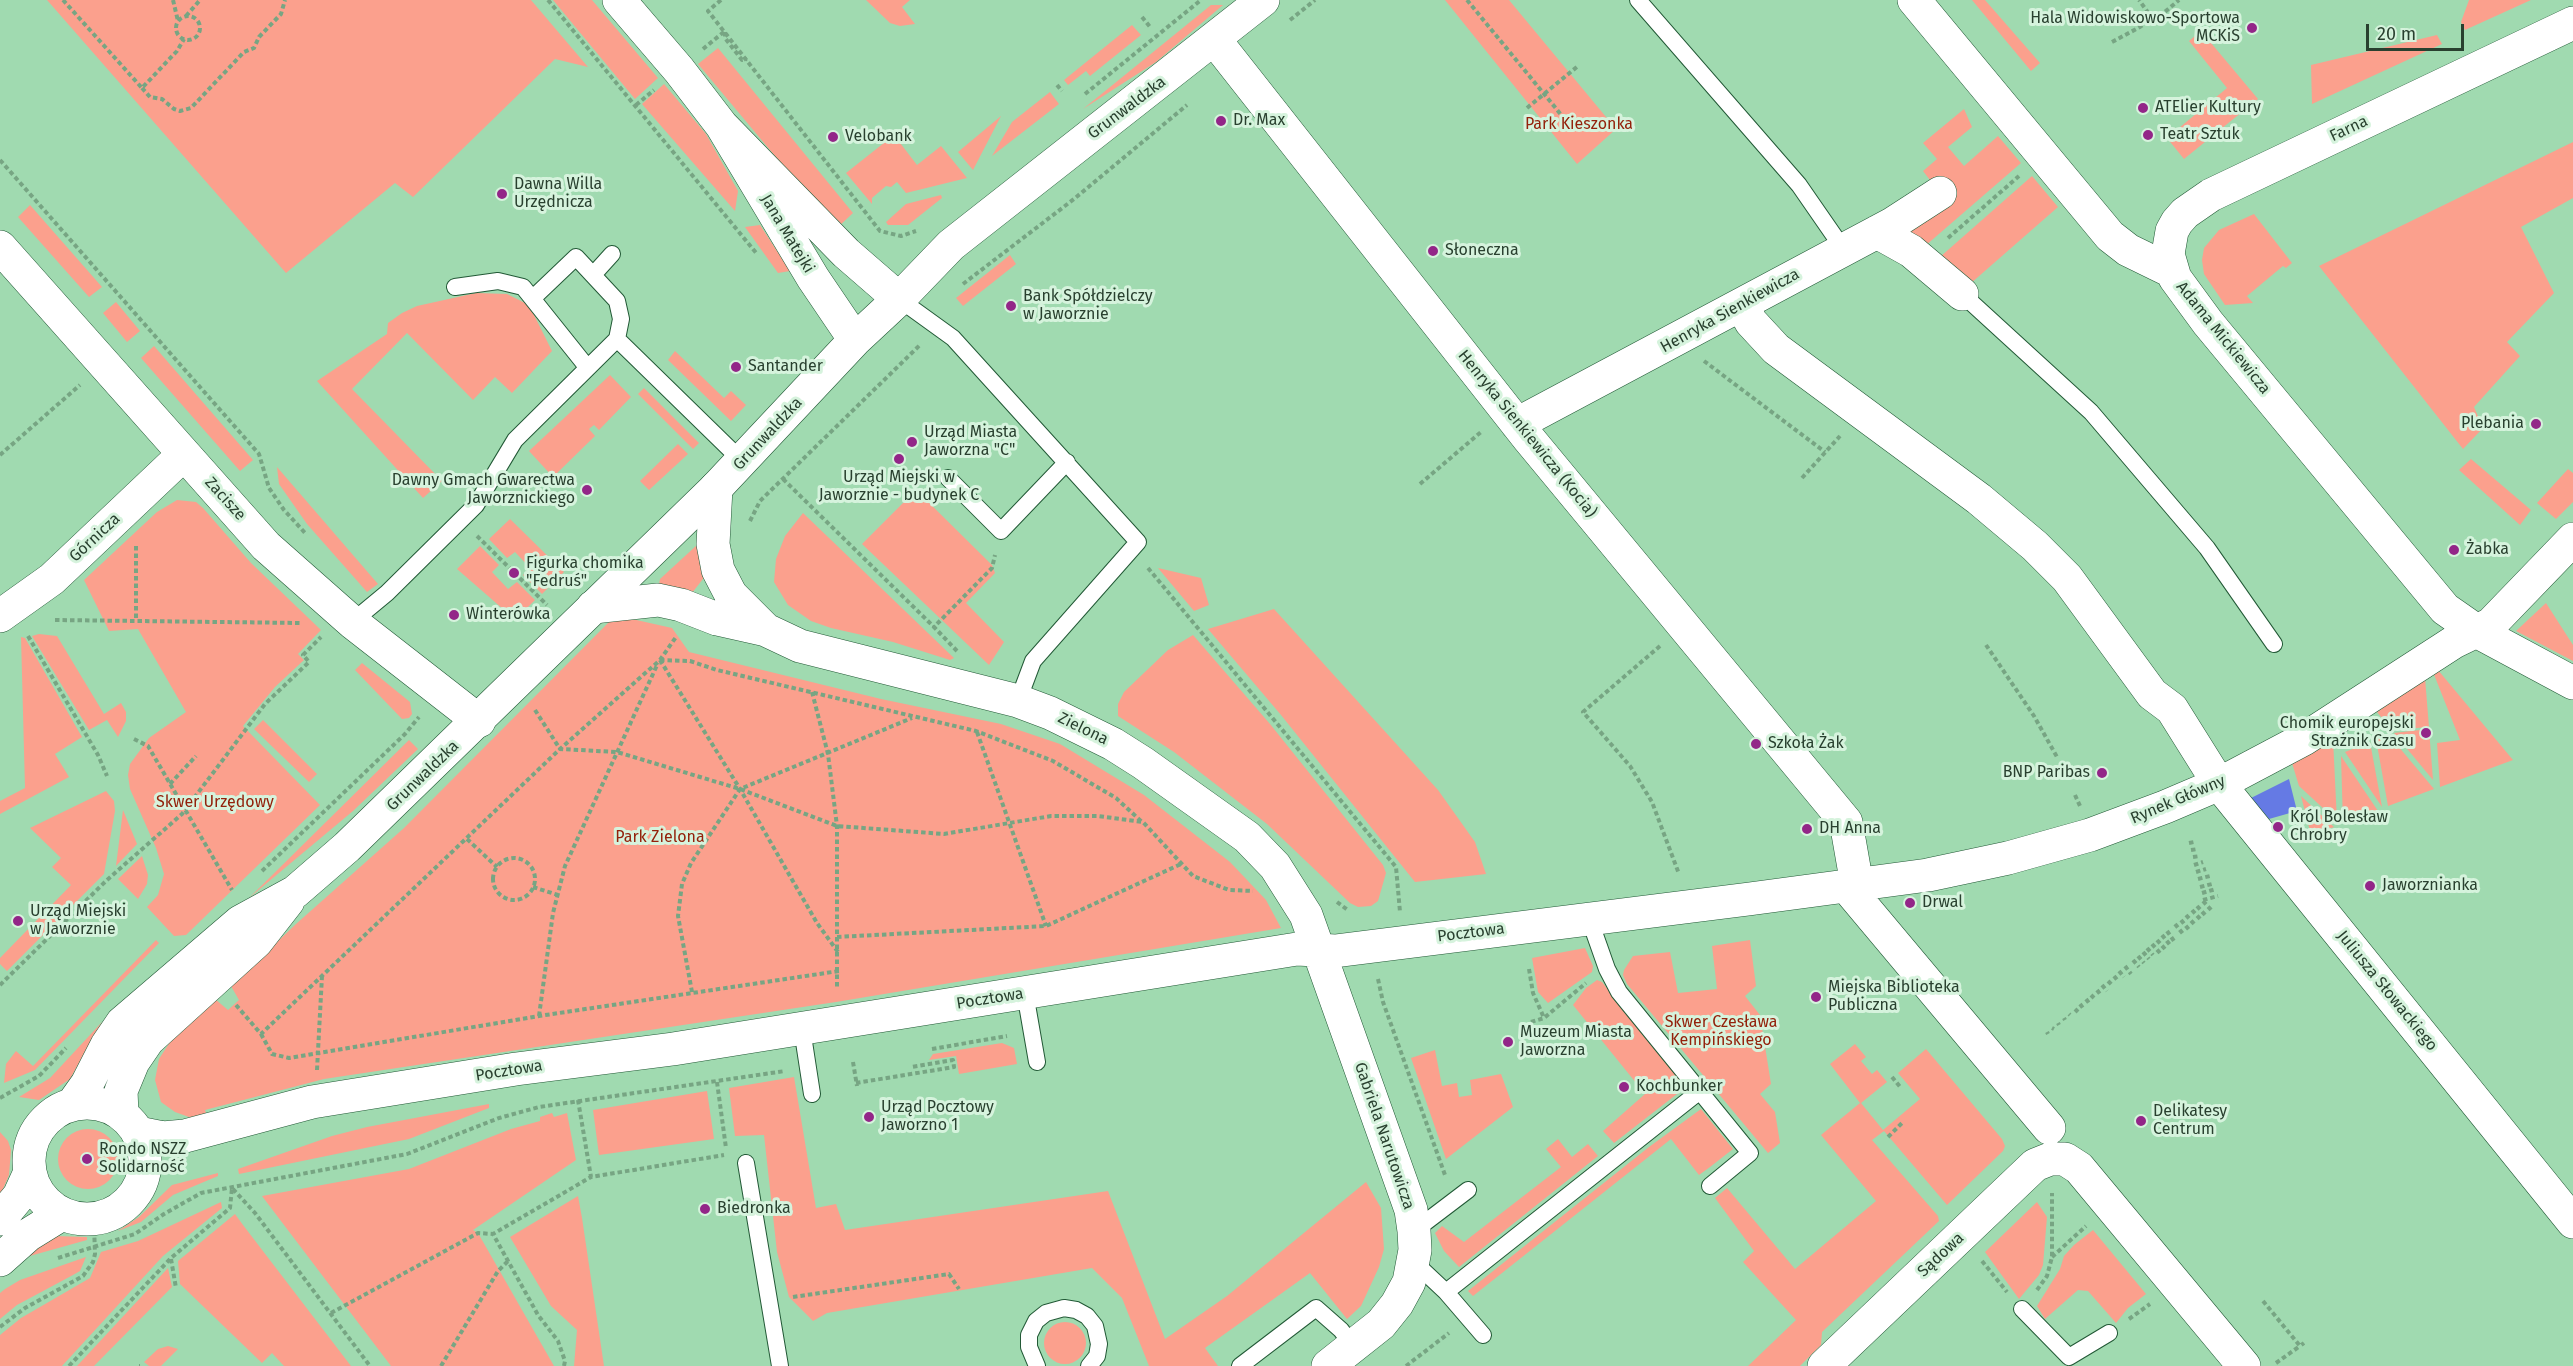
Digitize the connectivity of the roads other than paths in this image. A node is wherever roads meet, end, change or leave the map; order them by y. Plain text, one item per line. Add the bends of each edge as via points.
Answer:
1 (619, 0) edge
2 (1263, 0) edge
3 (1638, 0) edge
4 (1914, 0) edge
5 (2573, 24) edge
6 (1214, 39) junction
7 (722, 126) junction
8 (1940, 193) dead end
9 (1878, 232) junction
10 (0, 247) edge
11 (1844, 249) junction
12 (612, 254) dead end
13 (2171, 271) junction
14 (592, 275) junction
15 (455, 287) dead end
16 (1962, 294) joint
17 (533, 298) junction
18 (899, 299) junction
19 (1742, 305) junction
20 (617, 339) junction
21 (855, 340) junction
22 (587, 367) junction
23 (1511, 416) junction
24 (184, 454) junction
25 (742, 461) junction
26 (1067, 462) junction
27 (948, 478) dead end
28 (716, 488) junction
29 (2573, 539) edge
30 (593, 607) junction
31 (12, 623) edge
32 (340, 626) junction
33 (766, 630) junction
34 (2478, 632) junction
35 (2274, 644) dead end
36 (2573, 683) edge
37 (1018, 701) junction
38 (478, 721) junction
39 (2211, 771) junction
40 (1852, 885) junction
41 (295, 892) junction
42 (1589, 918) junction
43 (1327, 950) junction
44 (1025, 993) junction
45 (802, 1029) junction
46 (1037, 1062) dead end
47 (1700, 1091) junction
48 (812, 1094) dead end
49 (72, 1105) junction
50 (130, 1124) junction
51 (2049, 1128) joint
52 (746, 1163) dead end
53 (30, 1172) junction
54 (2059, 1172) junction
55 (1710, 1186) dead end
56 (1468, 1190) dead end
57 (0, 1219) edge
58 (2573, 1222) edge
59 (83, 1227) junction
60 (1413, 1246) junction
61 (0, 1260) edge
62 (1446, 1292) junction
63 (2022, 1309) road end
64 (2109, 1334) road end
65 (1483, 1335) dead end
66 (1353, 1346) junction
67 (780, 1366) edge
68 (1037, 1366) edge
69 (1089, 1366) edge
70 (1240, 1366) edge
71 (1328, 1366) edge
72 (1824, 1366) edge
73 (2244, 1366) edge

1 - 7 street, Jana Matejki
2 - 6 street, Grunwaldzka
3 - 11 lane via 1799,185
4 - 13 street, Adama Mickiewicza via 2115,241
5 - 13 street, Farna via 2202,200 2185,213 2172,231 2168,254
6 - 18 street, Grunwaldzka via 951,245
6 - 23 street, Henryka Sienkiewicza (Kocia)
7 - 18 street, Jana Matejki via 846,253
7 - 21 street, Jana Matejki
8 - 9 street, Henryka Sienkiewicza
9 - 11 street, Henryka Sienkiewicza
9 - 16 street via 1922,260
10 - 24 street, Zacisze
11 - 19 street, Henryka Sienkiewicza
12 - 14 lane
13 - 34 street, Adama Mickiewicza via 2208,323 2435,597
14 - 17 lane via 576,257
14 - 20 lane via 617,301 621,318
15 - 17 lane via 498,281 522,287
16 - 35 lane via 2091,412 2207,548
17 - 22 lane
18 - 21 street, Grunwaldzka
18 - 26 lane via 954,338
19 - 23 street, Henryka Sienkiewicza
19 - 39 street, Juliusza Słowackiego via 1751,322 1776,350 1979,499 2050,560 2087,603 2152,694 2172,710
20 - 22 lane
20 - 25 lane
21 - 25 street, Grunwaldzka
22 - 32 lane via 515,440 476,505 387,593
23 - 40 street, Henryka Sienkiewicza (Kocia) via 1846,822
24 - 31 street, Górnicza via 52,579
24 - 32 street, Zacisze
25 - 28 street, Grunwaldzka
26 - 27 lane via 1001,531
26 - 37 lane via 1138,542 1033,661
28 - 30 street, Grunwaldzka
28 - 33 street, Zielona via 713,544 718,570 731,595
29 - 34 street, Rynek Główny via 2491,624
30 - 33 street, Zielona via 658,600
30 - 38 street, Grunwaldzka
32 - 38 street, Zacisze via 435,687
33 - 37 street, Zielona via 800,646
34 - 36 street, Adama Mickiewicza
34 - 39 street, Rynek Główny via 2454,642 2304,739
37 - 43 street, Zielona via 1080,726 1143,763 1247,837 1280,873
38 - 41 street, Grunwaldzka via 382,816
39 - 40 street, Rynek Główny via 2117,826 2035,851 1951,870
39 - 58 street, Juliusza Słowackiego
40 - 42 street, Pocztowa
40 - 51 street
41 - 49 street, Grunwaldzka via 240,922 122,1023
41 - 50 street, Grunwaldzka via 256,942 148,1040 121,1090
42 - 43 street, Pocztowa
42 - 47 lane via 1607,969 1620,992
43 - 44 street, Pocztowa via 1297,949
43 - 60 street, Gabriela Narutowicza via 1411,1210
44 - 45 street, Pocztowa
44 - 46 lane
45 - 48 lane
45 - 50 street, Pocztowa via 312,1102 185,1136 163,1138
47 - 55 lane via 1750,1153
47 - 62 lane
49 - 50 street via 98,1104
49 - 53 street via 45,1120 36,1132 29,1152
50 - 59 street via 145,1156 143,1179 132,1199 114,1213
51 - 54 lane
52 - 67 lane
53 - 57 street via 19,1196
53 - 59 street via 40,1197
54 - 72 street, Sądowa via 2050,1159 2035,1165
54 - 73 street via 2079,1168
56 - 60 lane
59 - 61 street via 28,1235
60 - 62 lane
60 - 66 street, Gabriela Narutowicza via 1409,1282 1397,1304 1381,1324
62 - 65 lane
63 - 64 lane via 2069,1357
66 - 70 lane via 1316,1308
66 - 71 street, Gabriela Narutowicza
68 - 69 lane via 1029,1335 1036,1321 1046,1313 1064,1308 1076,1310 1095,1326 1099,1344 1097,1356

